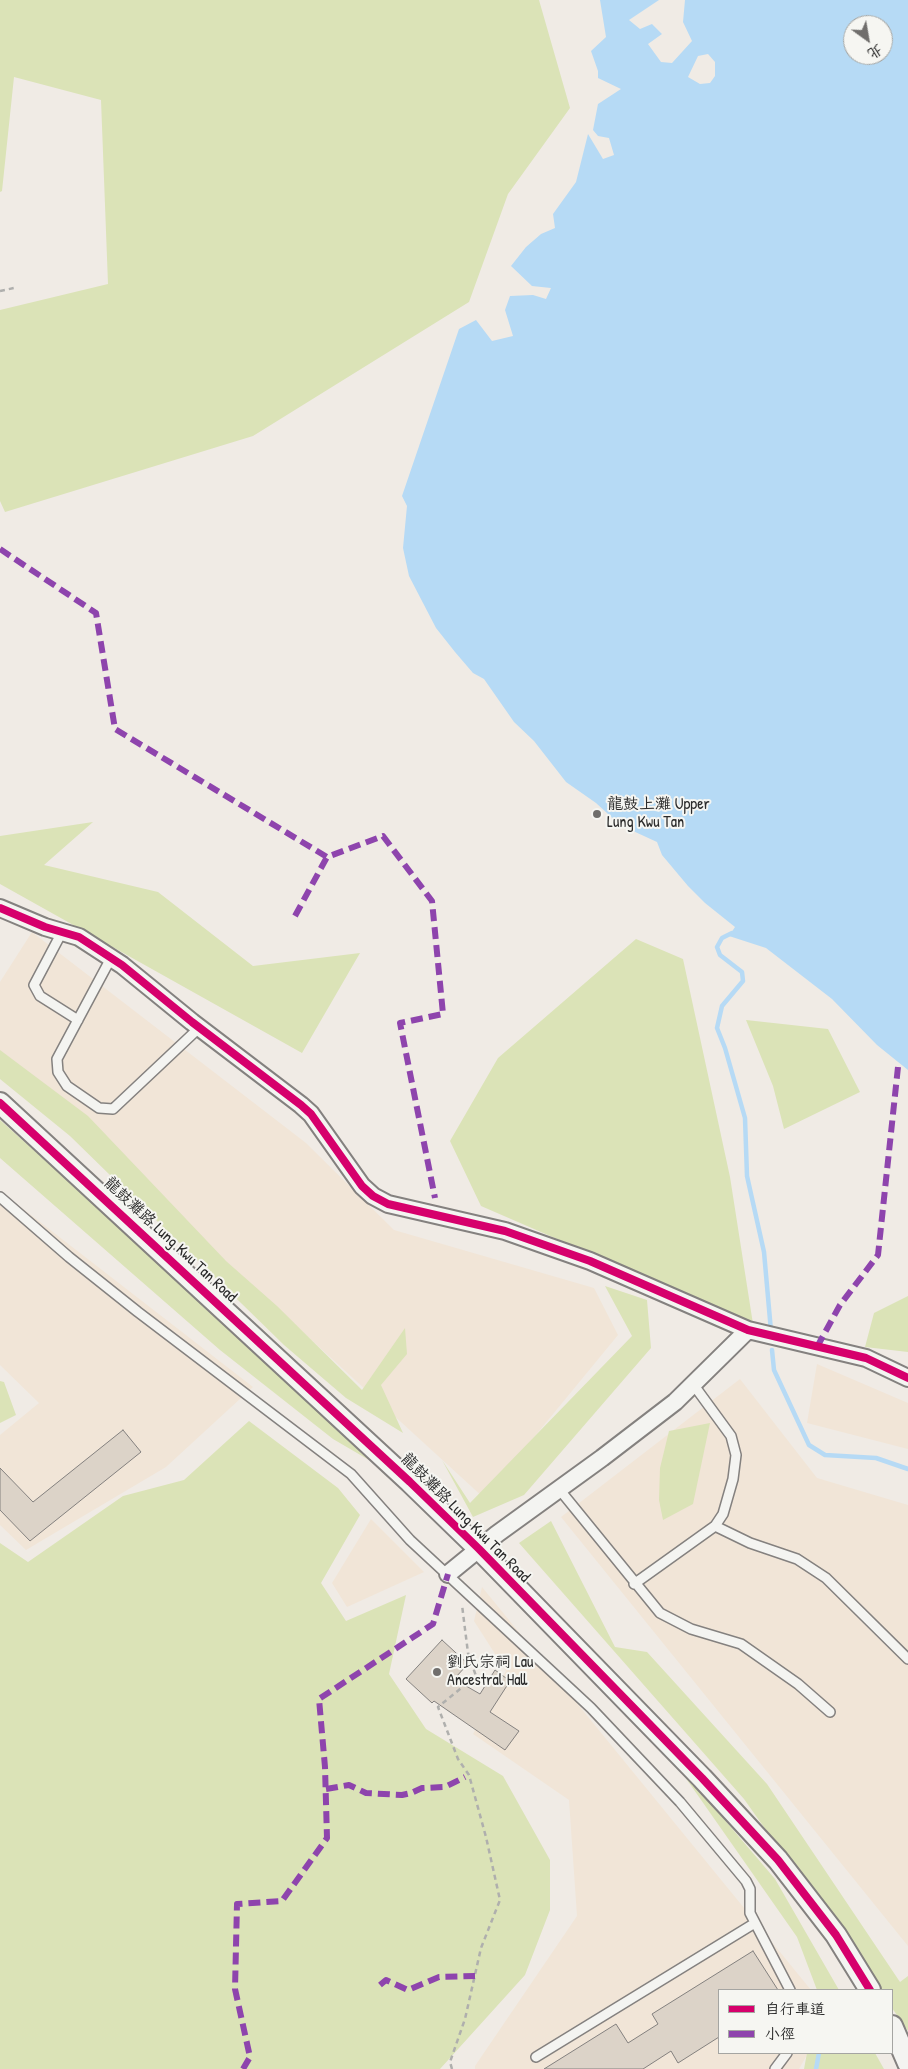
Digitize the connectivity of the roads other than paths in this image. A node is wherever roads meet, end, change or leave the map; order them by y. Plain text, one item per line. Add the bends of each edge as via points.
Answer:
1 (1, 911) edge
2 (62, 932) junction
3 (112, 958) junction
4 (78, 1020) junction
5 (199, 1028) junction
6 (0, 1102) edge
7 (0, 1197) edge
8 (748, 1330) junction
9 (908, 1378) edge
10 (693, 1384) junction
11 (559, 1489) junction
12 (715, 1526) junction
13 (479, 1549) junction
14 (448, 1574) junction
15 (634, 1584) junction
16 (908, 1659) edge
17 (830, 1712) dead end
18 (755, 1923) junction
19 (789, 1989) edge
20 (869, 1989) edge
21 (893, 2028) edge
22 (786, 2054) edge
23 (536, 2057) dead end
24 (908, 2063) edge
25 (774, 2069) edge

1 - 2 street
2 - 3 street via 79,937
2 - 4 lane via 34,985 40,996
3 - 4 lane
3 - 5 street
4 - 5 lane via 57,1059 58,1072 67,1086 105,1110 118,1106
5 - 8 street via 310,1114 355,1178 373,1196 388,1204 505,1231 590,1261
6 - 13 street, 龍鼓灘路 Lung Kwu Tan Road
7 - 14 lane via 138,1312 351,1474 410,1540
8 - 9 street via 866,1358
8 - 10 street
10 - 11 street via 668,1407
10 - 12 lane via 731,1436 736,1455 723,1514
11 - 13 street
11 - 15 lane
12 - 15 lane
12 - 16 lane via 750,1543 797,1559 826,1578
13 - 14 street
13 - 20 street, 龍鼓灘路 Lung Kwu Tan Road via 778,1860 836,1935
14 - 18 lane via 591,1708 716,1842 749,1886 749,1908
15 - 17 lane via 660,1614 691,1629 741,1644 798,1684
18 - 19 lane
18 - 23 lane
21 - 24 street
22 - 25 lane

